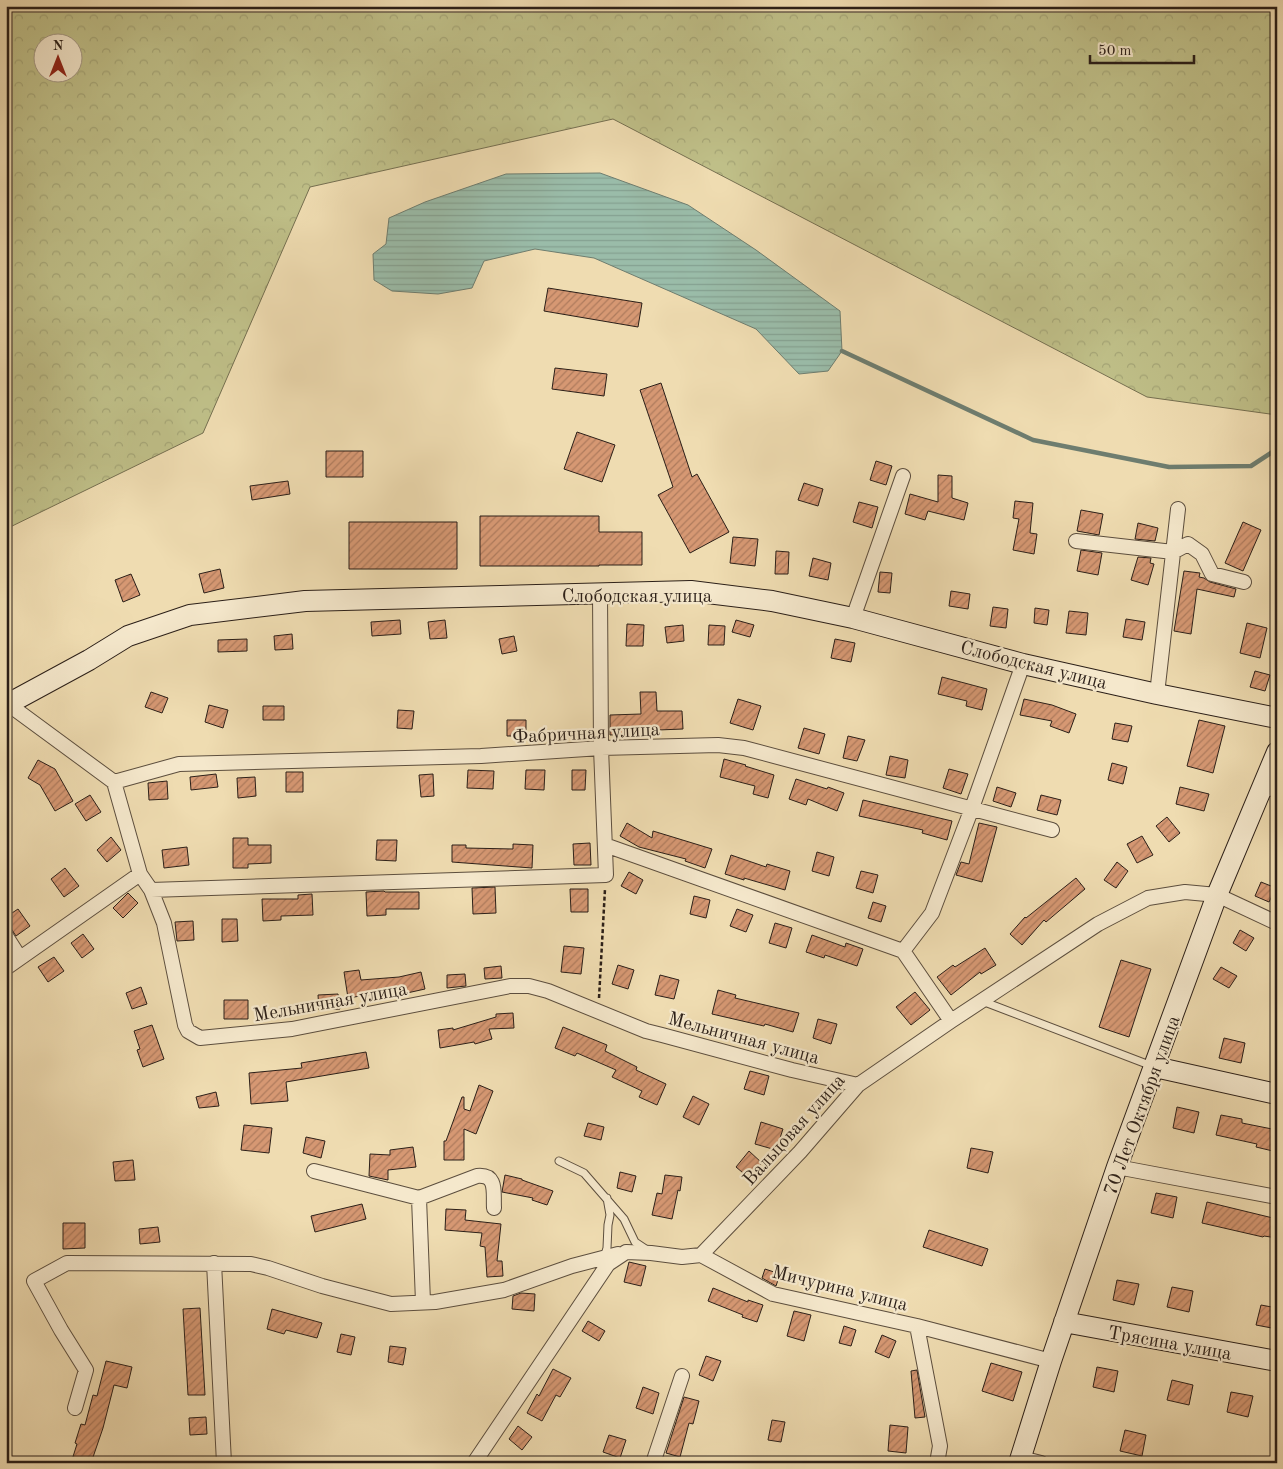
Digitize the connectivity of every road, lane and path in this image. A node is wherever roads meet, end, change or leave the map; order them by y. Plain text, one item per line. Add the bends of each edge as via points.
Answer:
1 (903, 476) dead end
2 (1178, 509) dead end
3 (1076, 541) dead end
4 (1174, 552) junction
5 (1244, 582) dead end
6 (600, 593) junction
7 (853, 618) junction
8 (1023, 664) junction
9 (1157, 694) junction
10 (7, 705) edge
11 (1277, 718) edge
12 (601, 748) junction
13 (1277, 752) edge
14 (114, 782) junction
15 (1268, 789) edge
16 (972, 808) junction
17 (1052, 830) dead end
18 (605, 846) junction
19 (140, 874) junction
20 (606, 875) junction
21 (151, 890) junction
22 (1217, 895) junction
23 (1277, 923) edge
24 (6, 936) edge
25 (903, 952) junction
26 (20, 958) junction
27 (6, 968) edge
28 (982, 1001) junction
29 (598, 1010) junction
30 (952, 1021) junction
31 (1154, 1067) junction
32 (858, 1085) junction
33 (1277, 1094) edge
34 (559, 1161) dead end
35 (1117, 1167) junction
36 (314, 1171) dead end
37 (1277, 1197) edge
38 (419, 1198) junction
39 (607, 1198) junction
40 (494, 1208) dead end
41 (626, 1252) junction
42 (651, 1253) junction
43 (701, 1255) junction
44 (604, 1258) junction
45 (214, 1264) junction
46 (423, 1302) junction
47 (1064, 1322) junction
48 (917, 1326) junction
49 (1051, 1361) junction
50 (1277, 1361) edge
51 (682, 1376) dead end
52 (75, 1408) dead end
53 (1020, 1460) edge
54 (224, 1463) edge
55 (474, 1463) edge
56 (653, 1463) edge
57 (937, 1463) edge
58 (1041, 1463) edge

1 - 7 street
2 - 4 street
3 - 4 street
4 - 5 street via 1188,544 1202,554 1212,574
4 - 9 street
6 - 7 street, Слободская улица via 691,591 772,601
6 - 10 street, Слободская улица via 306,601 190,615 128,636
6 - 12 street
7 - 8 street, Слободская улица
8 - 9 street, Слободская улица
8 - 16 street
9 - 11 street, Слободская улица
10 - 14 street
12 - 14 street, Фабричная улица via 481,756 179,764
12 - 16 street, Фабричная улица via 718,745 744,748
12 - 18 street
13 - 15 street, 70 Лет Октября улица
14 - 19 street, Мельничная улица
15 - 22 street, 70 Лет Октября улица
16 - 17 street, Фабричная улица
16 - 25 street via 932,913
18 - 20 street
18 - 25 street
19 - 21 street, Мельничная улица
19 - 26 street
20 - 21 street
20 - 29 path
21 - 29 street, Мельничная улица via 164,923 185,1025 188,1031 200,1038 292,1029 510,986 548,991
22 - 23 street, Вальцовая улица
22 - 28 street, Вальцовая улица via 1185,892 1148,898 1098,924
22 - 31 street, 70 Лет Октября улица
24 - 26 street
25 - 30 street
26 - 27 street
28 - 30 street, Вальцовая улица
28 - 31 lane
29 - 32 street, Мельничная улица via 662,1036
30 - 32 street, Вальцовая улица
31 - 33 street
31 - 35 street, 70 Лет Октября улица
32 - 43 street, Вальцовая улица via 800,1152
34 - 39 lane via 584,1173
35 - 37 street
35 - 47 street, 70 Лет Октября улица
36 - 38 street
38 - 40 street via 484,1175 492,1181
38 - 46 street
39 - 42 lane via 624,1220 635,1242
39 - 44 lane via 610,1215
41 - 42 street
41 - 44 street
41 - 55 street via 608,1264
42 - 43 street via 682,1257
43 - 48 street, Мичурина улица via 773,1294
44 - 46 street via 504,1290
45 - 46 street via 251,1264 391,1304
45 - 52 street via 67,1264 34,1281 86,1370
45 - 54 street
47 - 49 street, 70 Лет Октября улица
47 - 50 street, Трясина улица
48 - 49 street, Мичурина улица
48 - 57 street, Мичурина улица via 940,1446
49 - 53 street, 70 Лет Октября улица
51 - 56 street
53 - 58 street

